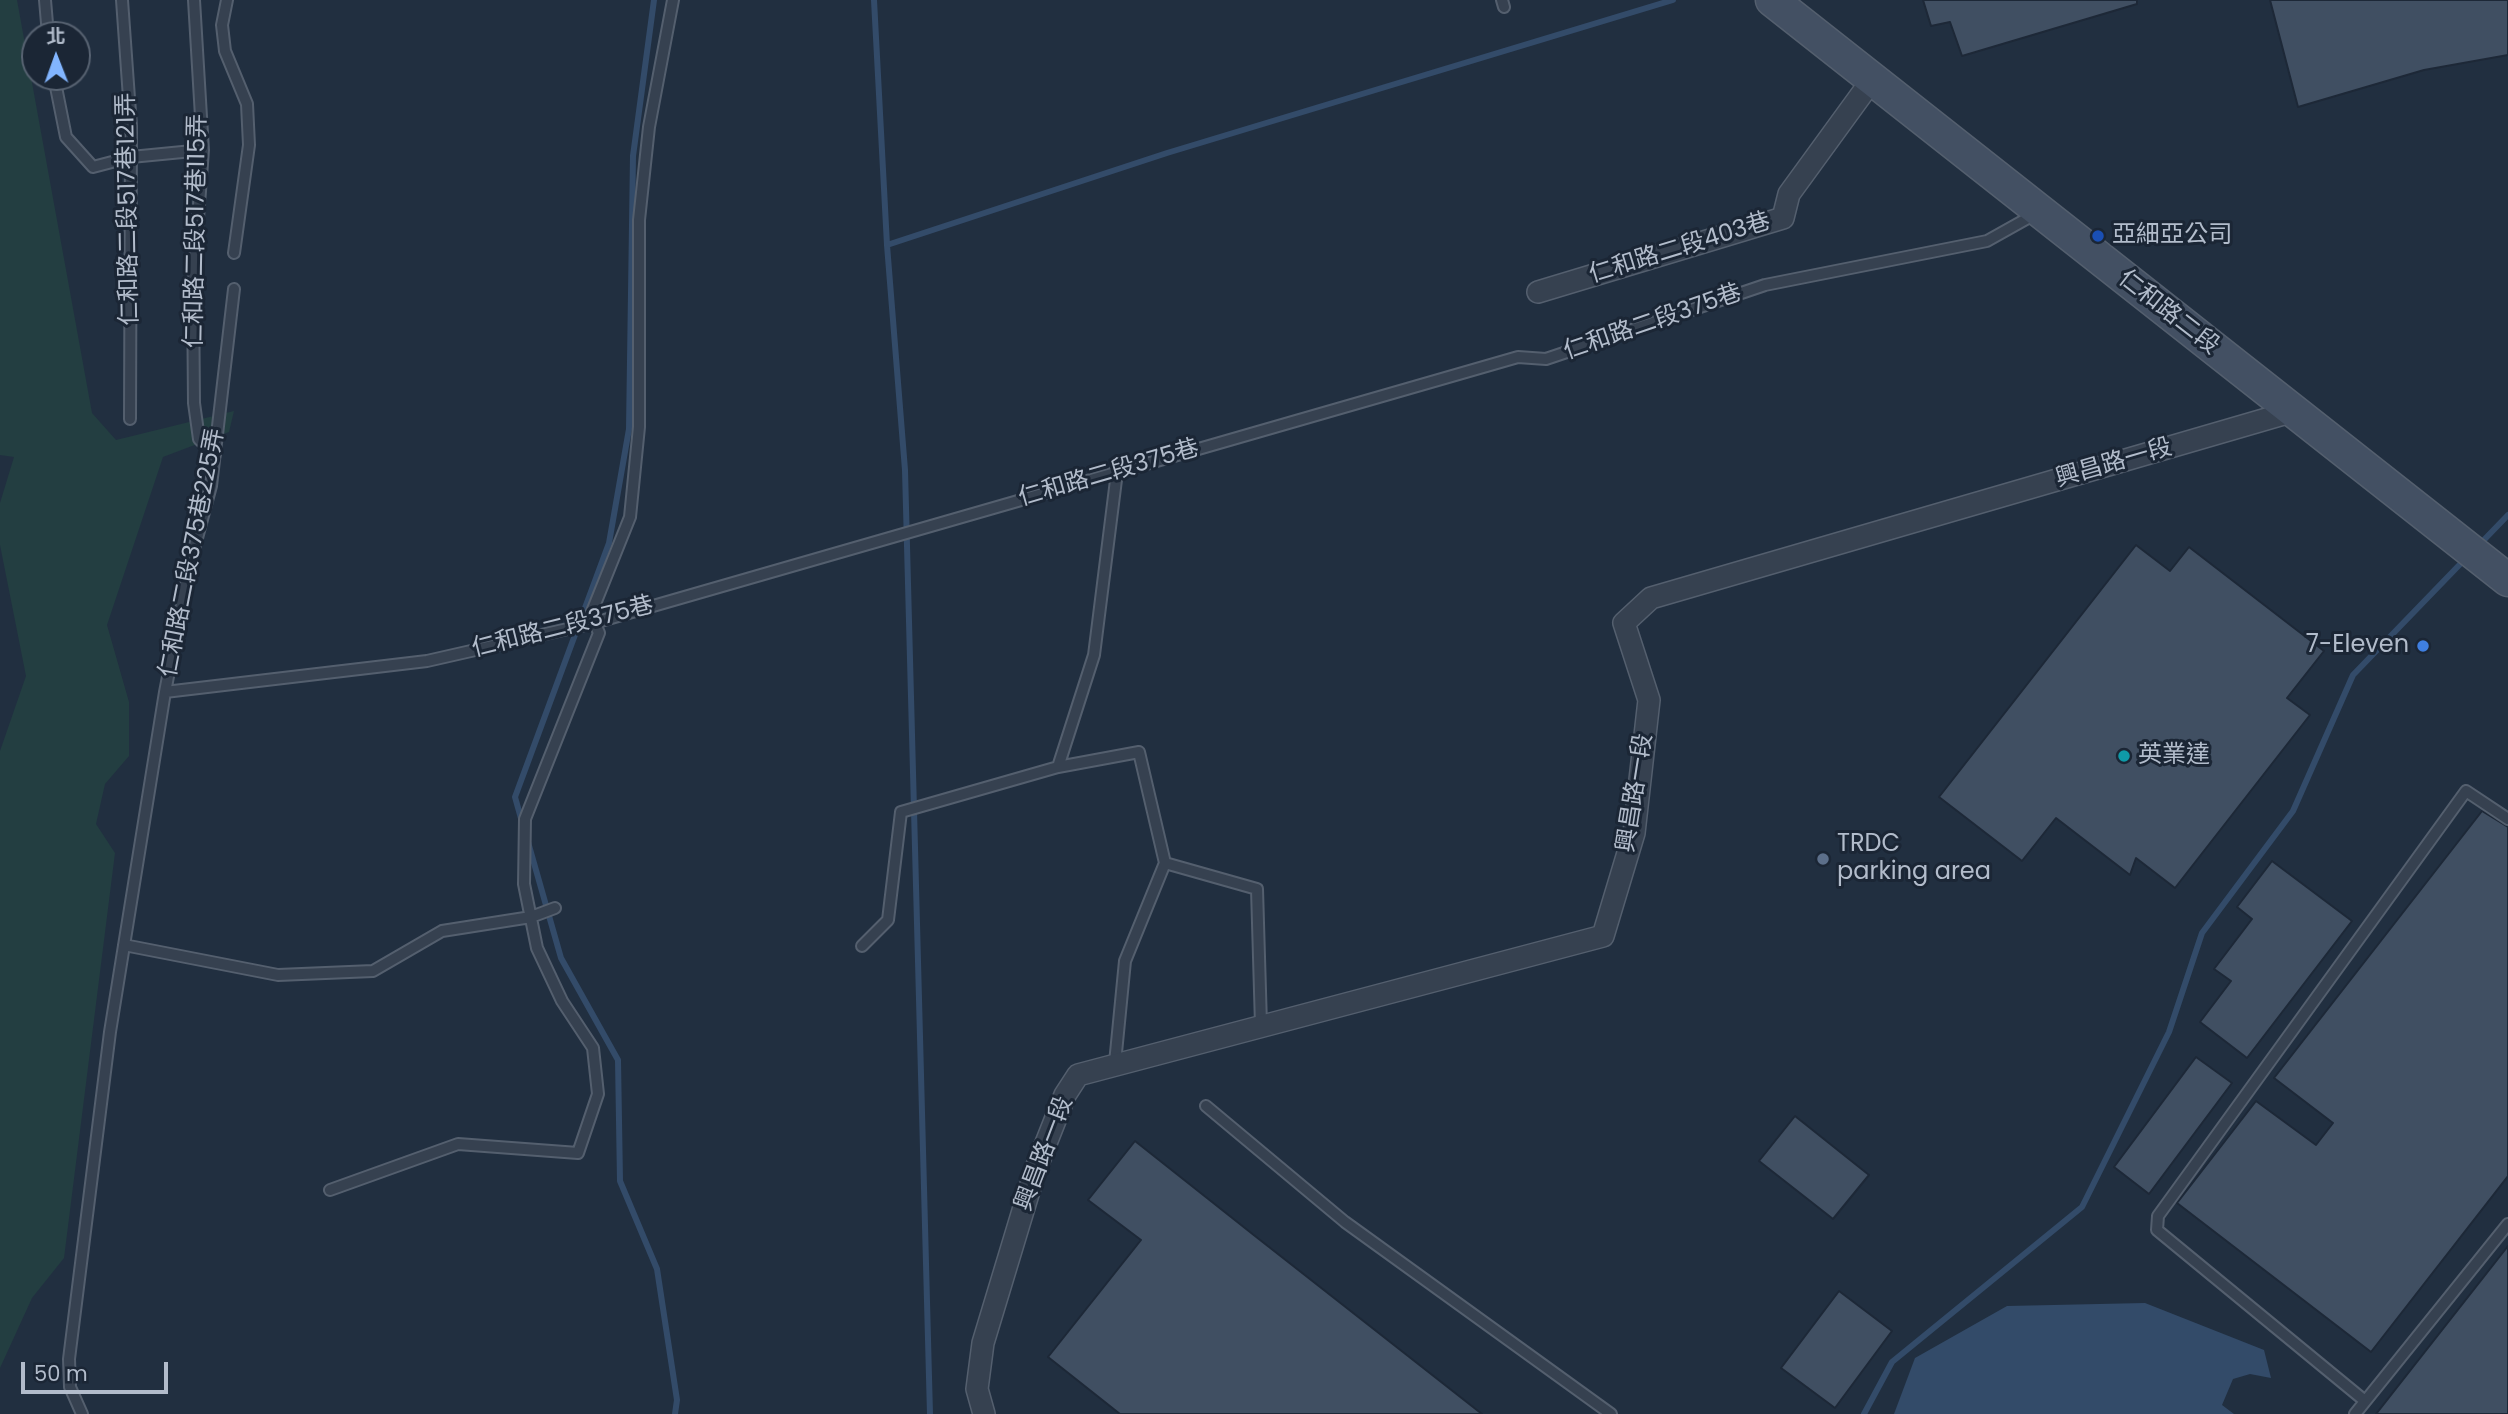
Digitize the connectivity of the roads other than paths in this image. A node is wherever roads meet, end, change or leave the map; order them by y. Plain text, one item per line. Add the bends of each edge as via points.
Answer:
1 (45, 0) edge
2 (122, 0) edge
3 (194, 0) edge
4 (227, 0) edge
5 (673, 0) edge
6 (1772, 0) edge
7 (47, 21) edge
8 (1872, 79) junction
9 (57, 91) edge
10 (203, 150) junction
11 (131, 157) junction
12 (2040, 212) junction
13 (234, 253) dead end
14 (234, 289) dead end
15 (1538, 292) dead end
16 (2294, 411) junction
17 (130, 419) dead end
18 (215, 455) junction
19 (1117, 472) junction
20 (2489, 562) edge
21 (590, 624) junction
22 (164, 692) junction
23 (1058, 768) junction
24 (2508, 820) edge
25 (1165, 863) junction
26 (555, 908) dead end
27 (535, 916) junction
28 (124, 945) junction
29 (862, 946) dead end
30 (1261, 1025) junction
31 (1115, 1063) junction
32 (1206, 1106) dead end
33 (330, 1190) dead end
34 (2508, 1224) edge
35 (2365, 1401) junction
36 (82, 1414) edge
37 (984, 1414) edge
38 (1611, 1414) edge
39 (2355, 1414) edge

1 - 7 lane
2 - 11 lane, 仁和路二段517巷121弄
3 - 10 lane, 仁和路二段517巷115弄
4 - 13 lane via 222,25 225,51 247,104 248,131
5 - 21 lane via 649,127 639,220 639,427 630,517
6 - 8 main road, 仁和路二段
8 - 12 main road, 仁和路二段
8 - 15 street, 仁和路二段403巷 via 1789,194 1783,218
9 - 11 lane via 66,137 93,167
10 - 11 lane
10 - 18 lane, 仁和路二段517巷115弄 via 193,286 194,403 199,439
11 - 17 lane, 仁和路二段517巷121弄
12 - 16 main road, 仁和路二段
12 - 19 lane, 仁和路二段375巷 via 1987,241 1765,285 1546,359 1518,357
14 - 18 lane, 仁和路二段375巷225弄
16 - 20 main road, 仁和路二段
16 - 30 street, 興昌路一段 via 1651,598 1625,623 1649,700 1634,833 1603,936
18 - 22 lane, 仁和路二段375巷225弄
19 - 21 lane, 仁和路二段375巷
19 - 23 lane via 1094,655
21 - 22 lane, 仁和路二段375巷 via 427,661
21 - 27 lane via 599,633 525,819 524,884
22 - 28 lane, 仁和路二段375巷225弄
23 - 25 lane via 1139,752
23 - 29 lane via 901,812 888,920
24 - 35 lane via 2466,791 2158,1216 2157,1230
25 - 30 lane via 1257,889
25 - 31 lane via 1125,961
26 - 27 lane
27 - 28 lane via 442,931 373,971 278,975
27 - 33 lane via 537,948 562,1001 593,1048 598,1094 578,1153 458,1144
28 - 36 lane, 仁和路二段375巷225弄 via 69,1359 70,1387
30 - 31 street, 興昌路一段
31 - 37 street, 興昌路一段 via 1077,1075 1035,1171 983,1343 977,1389
32 - 38 lane via 1345,1222
34 - 35 lane
35 - 39 lane

